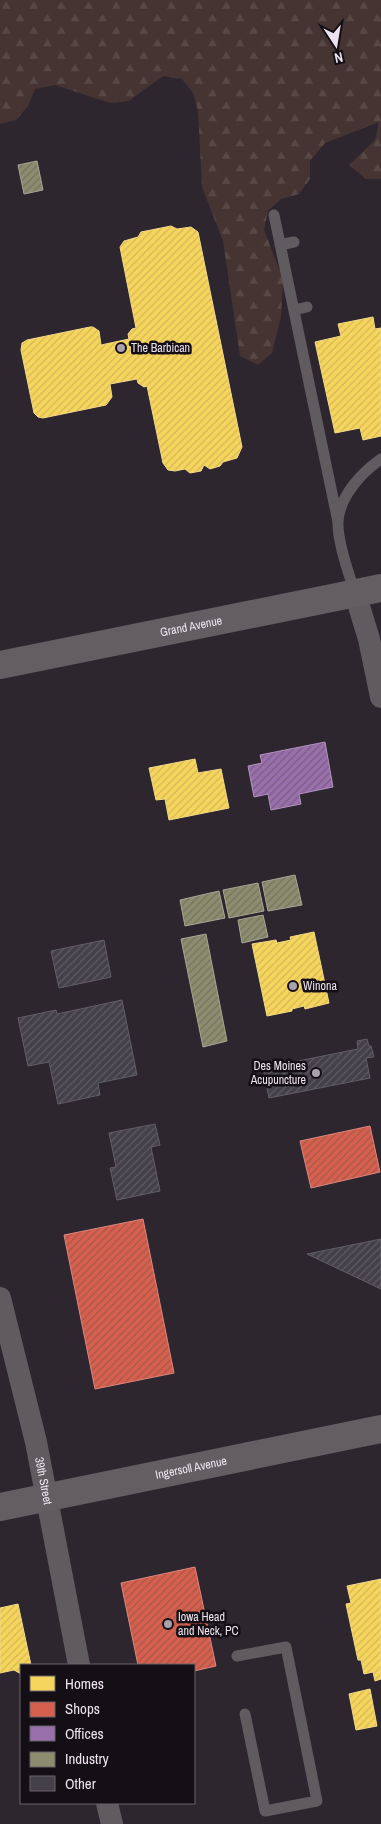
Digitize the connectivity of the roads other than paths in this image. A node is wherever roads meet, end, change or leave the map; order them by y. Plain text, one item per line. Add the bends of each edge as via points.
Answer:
1 (274, 215) dead end
2 (294, 242) dead end
3 (280, 245) junction
4 (307, 307) dead end
5 (294, 310) junction
6 (381, 459) edge
7 (338, 522) junction
8 (368, 591) edge
9 (0, 664) edge
10 (381, 697) edge
11 (0, 1298) edge
12 (381, 1429) edge
13 (47, 1497) junction
14 (0, 1507) edge
15 (238, 1656) dead end
16 (79, 1664) edge
17 (245, 1714) dead end
18 (107, 1804) edge
19 (112, 1824) edge

1 - 3 lane
2 - 3 lane
3 - 5 lane
4 - 5 lane
5 - 7 lane
6 - 7 lane via 361,476 344,499
7 - 8 lane via 343,553
8 - 9 main road, Grand Avenue
8 - 10 street via 369,639
11 - 13 street, 39th Street
12 - 13 main road, Ingersoll Avenue
13 - 14 main road, Ingersoll Avenue
13 - 16 street, 39th Street
15 - 17 lane via 286,1647 317,1801 265,1812
18 - 19 street

